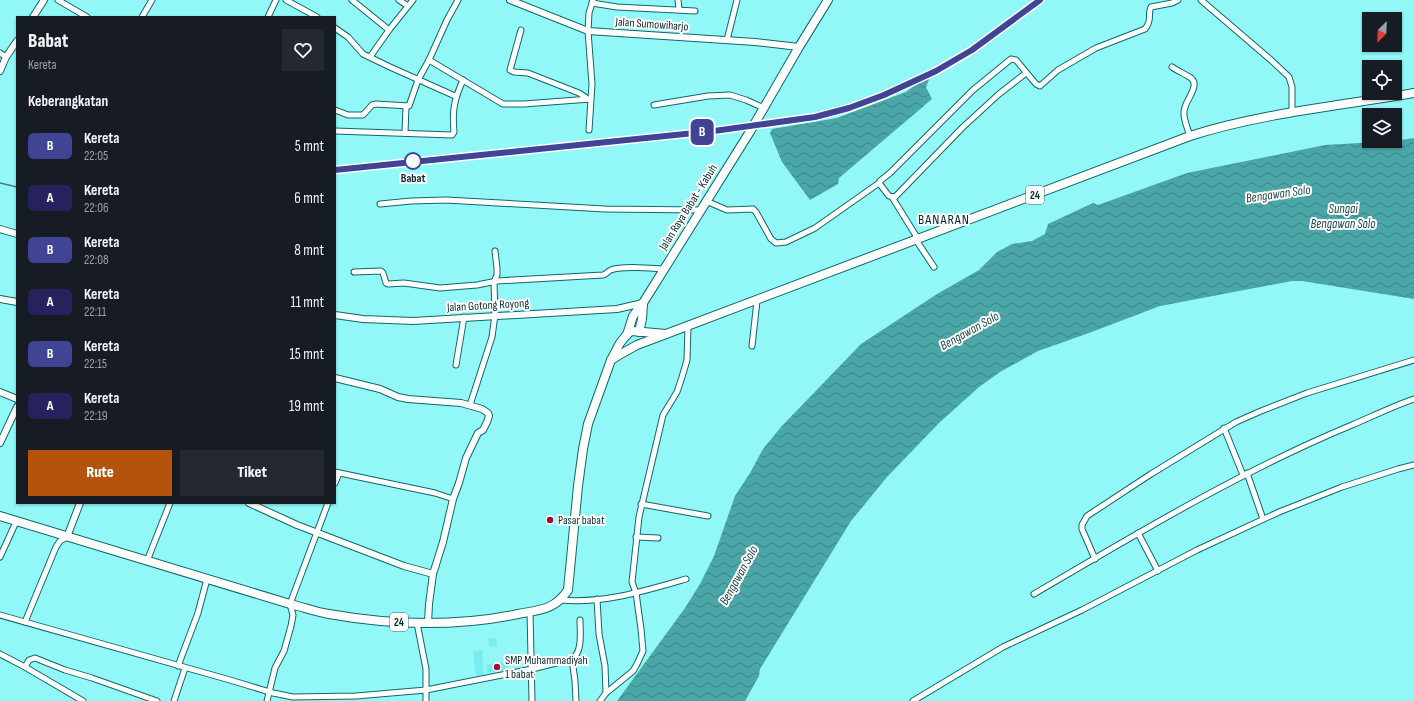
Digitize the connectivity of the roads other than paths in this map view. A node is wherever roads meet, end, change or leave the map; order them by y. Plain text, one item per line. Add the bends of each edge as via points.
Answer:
1 (44, 0) edge
2 (58, 0) edge
3 (152, 0) edge
4 (276, 0) edge
5 (286, 0) edge
6 (352, 0) edge
7 (399, 0) edge
8 (413, 0) edge
9 (458, 0) edge
10 (510, 0) edge
11 (678, 0) edge
12 (736, 0) edge
13 (828, 0) edge
14 (1178, 0) edge
15 (1201, 0) edge
16 (593, 2) edge
17 (408, 6) junction
18 (679, 9) junction
19 (695, 11) dead end
20 (34, 16) edge
21 (85, 16) edge
22 (143, 16) edge
23 (268, 16) edge
24 (315, 16) edge
25 (336, 29) edge
26 (388, 30) junction
27 (522, 30) dead end
28 (588, 31) junction
29 (727, 40) junction
30 (16, 42) edge
31 (799, 47) junction
32 (0, 53) edge
33 (6, 57) junction
34 (370, 57) junction
35 (429, 60) junction
36 (1172, 67) dead end
37 (0, 72) edge
38 (1026, 73) junction
39 (418, 80) junction
40 (463, 80) junction
41 (1414, 93) edge
42 (455, 96) junction
43 (588, 99) junction
44 (406, 106) junction
45 (654, 106) dead end
46 (764, 108) junction
47 (336, 110) edge
48 (1292, 113) junction
49 (589, 130) dead end
50 (336, 131) edge
51 (405, 133) junction
52 (1190, 136) junction
53 (879, 183) junction
54 (892, 197) junction
55 (706, 201) junction
56 (380, 204) dead end
57 (700, 210) junction
58 (0, 229) edge
59 (16, 234) edge
60 (917, 240) junction
61 (495, 251) dead end
62 (934, 267) dead end
63 (663, 270) junction
64 (354, 272) dead end
65 (494, 282) junction
66 (0, 299) edge
67 (757, 300) junction
68 (16, 302) edge
69 (643, 303) junction
70 (336, 315) edge
71 (495, 315) junction
72 (464, 317) junction
73 (688, 326) junction
74 (639, 332) junction
75 (666, 334) junction
76 (627, 335) junction
77 (638, 345) junction
78 (752, 346) dead end
79 (611, 360) junction
80 (1414, 360) edge
81 (456, 365) dead end
82 (336, 378) edge
83 (0, 392) edge
84 (16, 399) edge
85 (1414, 399) edge
86 (470, 405) junction
87 (16, 408) edge
88 (1224, 428) junction
89 (0, 442) edge
90 (1414, 465) edge
91 (337, 472) edge
92 (1245, 474) junction
93 (453, 499) junction
94 (80, 504) edge
95 (170, 504) edge
96 (251, 504) edge
97 (328, 504) edge
98 (641, 504) junction
99 (0, 516) edge
100 (708, 516) dead end
101 (1263, 520) junction
102 (16, 522) junction
103 (317, 532) junction
104 (1138, 533) junction
105 (67, 537) junction
106 (636, 537) junction
107 (658, 538) dead end
108 (0, 558) edge
109 (1094, 558) junction
110 (147, 561) junction
111 (1158, 571) junction
112 (433, 574) junction
113 (207, 579) junction
114 (686, 579) dead end
115 (636, 593) junction
116 (1034, 594) dead end
117 (597, 599) junction
118 (560, 600) junction
119 (290, 604) junction
120 (530, 612) junction
121 (0, 615) edge
122 (580, 620) dead end
123 (25, 622) junction
124 (417, 623) junction
125 (428, 624) junction
126 (0, 654) edge
127 (572, 659) junction
128 (178, 666) junction
129 (25, 667) junction
130 (185, 668) junction
131 (532, 669) junction
132 (426, 690) junction
133 (270, 692) junction
134 (606, 693) junction
135 (83, 701) edge
136 (156, 701) edge
137 (174, 701) edge
138 (267, 701) edge
139 (426, 701) edge
140 (532, 701) edge
141 (576, 701) edge
142 (600, 701) edge
143 (913, 701) edge

1 - 20 street
2 - 21 street
3 - 22 street
4 - 23 street
5 - 24 street
6 - 26 street
7 - 17 street
8 - 17 street
9 - 35 street via 446,20
10 - 28 street, Jalan Sumowiharjo
11 - 18 street
12 - 29 street
13 - 31 main road, Jalan Raya Babat - Kabuh
14 - 38 street via 1151,7 1145,29 1096,48 1058,70 1041,85 1037,85
15 - 48 street via 1289,76 1292,87
16 - 18 street via 617,7
16 - 28 street
17 - 26 street
18 - 19 street
25 - 34 street via 363,54
26 - 34 street
27 - 43 street via 510,70 532,75
28 - 29 street, Jalan Sumowiharjo
28 - 43 street via 592,84
29 - 31 street, Jalan Sumowiharjo
30 - 33 street
31 - 46 main road, Jalan Raya Babat - Kabuh
32 - 33 street
33 - 37 street
34 - 39 street
35 - 39 street
35 - 40 street
36 - 52 street via 1194,82 1195,86 1183,113
38 - 53 street via 1016,60 1011,59 973,90
38 - 54 street via 999,94 896,196
39 - 42 street
39 - 44 street via 410,105
40 - 42 street
40 - 43 street via 503,104
41 - 48 main road, 24
42 - 51 street via 452,135
43 - 49 street
44 - 47 street via 376,104 363,115
44 - 51 street
45 - 46 street via 708,96 730,95
46 - 55 main road, Jalan Raya Babat - Kabuh
48 - 52 main road, 24
50 - 51 street
52 - 60 main road, 24
53 - 54 street
53 - 55 street via 815,228 786,242 776,243 771,239 753,210 726,210
54 - 60 street
55 - 57 main road, Jalan Raya Babat - Kabuh
56 - 57 street via 446,200 605,209
57 - 63 main road, Jalan Raya Babat - Kabuh
58 - 59 street
60 - 62 street
60 - 67 main road, 24
61 - 65 street via 497,275
63 - 65 street via 618,268 603,275
63 - 69 main road, Jalan Raya Babat - Kabuh
64 - 65 street via 381,272 386,283 394,285 404,283 440,288
65 - 71 street
66 - 68 street
67 - 73 main road, 24
67 - 78 street
69 - 71 street, Jalan Gotong Royong via 617,309
69 - 74 main road
69 - 76 main road, Jalan Raya Babat - Kabuh via 633,316
70 - 72 street, Jalan Gotong Royong via 372,320 413,321
71 - 72 street, Jalan Gotong Royong
71 - 86 street via 492,338
72 - 81 street
73 - 75 main road, 24
73 - 98 street via 687,360 676,392 663,415
74 - 75 main road, 24
74 - 76 main road, 24 via 632,331
74 - 77 main road via 642,339
75 - 77 main road, 24
76 - 77 main road via 626,340 629,344
76 - 79 main road, Jalan Raya Babat - Kabuh
77 - 79 main road, 24
79 - 118 main road, Jalan Raya Babat - Kabuh via 588,424 582,449 570,582 568,590
80 - 88 street via 1307,393
82 - 86 street via 408,399 460,402
83 - 84 street
85 - 92 street via 1315,440
86 - 93 street via 482,409 489,416 466,458
87 - 89 street
88 - 92 street
88 - 109 street via 1087,516 1082,529
90 - 101 street via 1342,487
91 - 93 street
92 - 101 street
92 - 104 street
93 - 112 street
94 - 105 street
95 - 110 street
96 - 103 street
97 - 103 street
98 - 100 street
98 - 106 street
99 - 102 main road, 24
101 - 111 street
102 - 105 main road, 24
102 - 108 street
103 - 112 street via 404,566
103 - 119 street
104 - 109 street
104 - 111 street
105 - 110 main road, 24
105 - 123 street via 60,540 56,547
106 - 107 street
106 - 115 street via 632,582
109 - 116 street
110 - 113 main road, 24
111 - 143 street via 1003,647
112 - 125 street
113 - 119 main road, 24
113 - 128 street via 198,613
114 - 115 street
115 - 117 street
115 - 134 street via 643,651 633,670
117 - 118 street
117 - 134 street
118 - 120 main road, 24 via 551,607
119 - 124 main road, 24 via 328,614
119 - 133 street via 293,615 291,626 284,651 275,668
120 - 125 main road, 24
120 - 131 street
121 - 123 street
122 - 127 street via 578,654
123 - 128 street
124 - 125 main road, 24
124 - 132 street via 426,669
126 - 129 street
127 - 131 street
127 - 141 street
128 - 130 street
129 - 135 street
129 - 136 street via 29,660 35,658
130 - 133 street
130 - 137 street
131 - 132 street
131 - 140 street
132 - 133 street via 356,696 292,697
132 - 139 street
133 - 138 street
134 - 142 street

